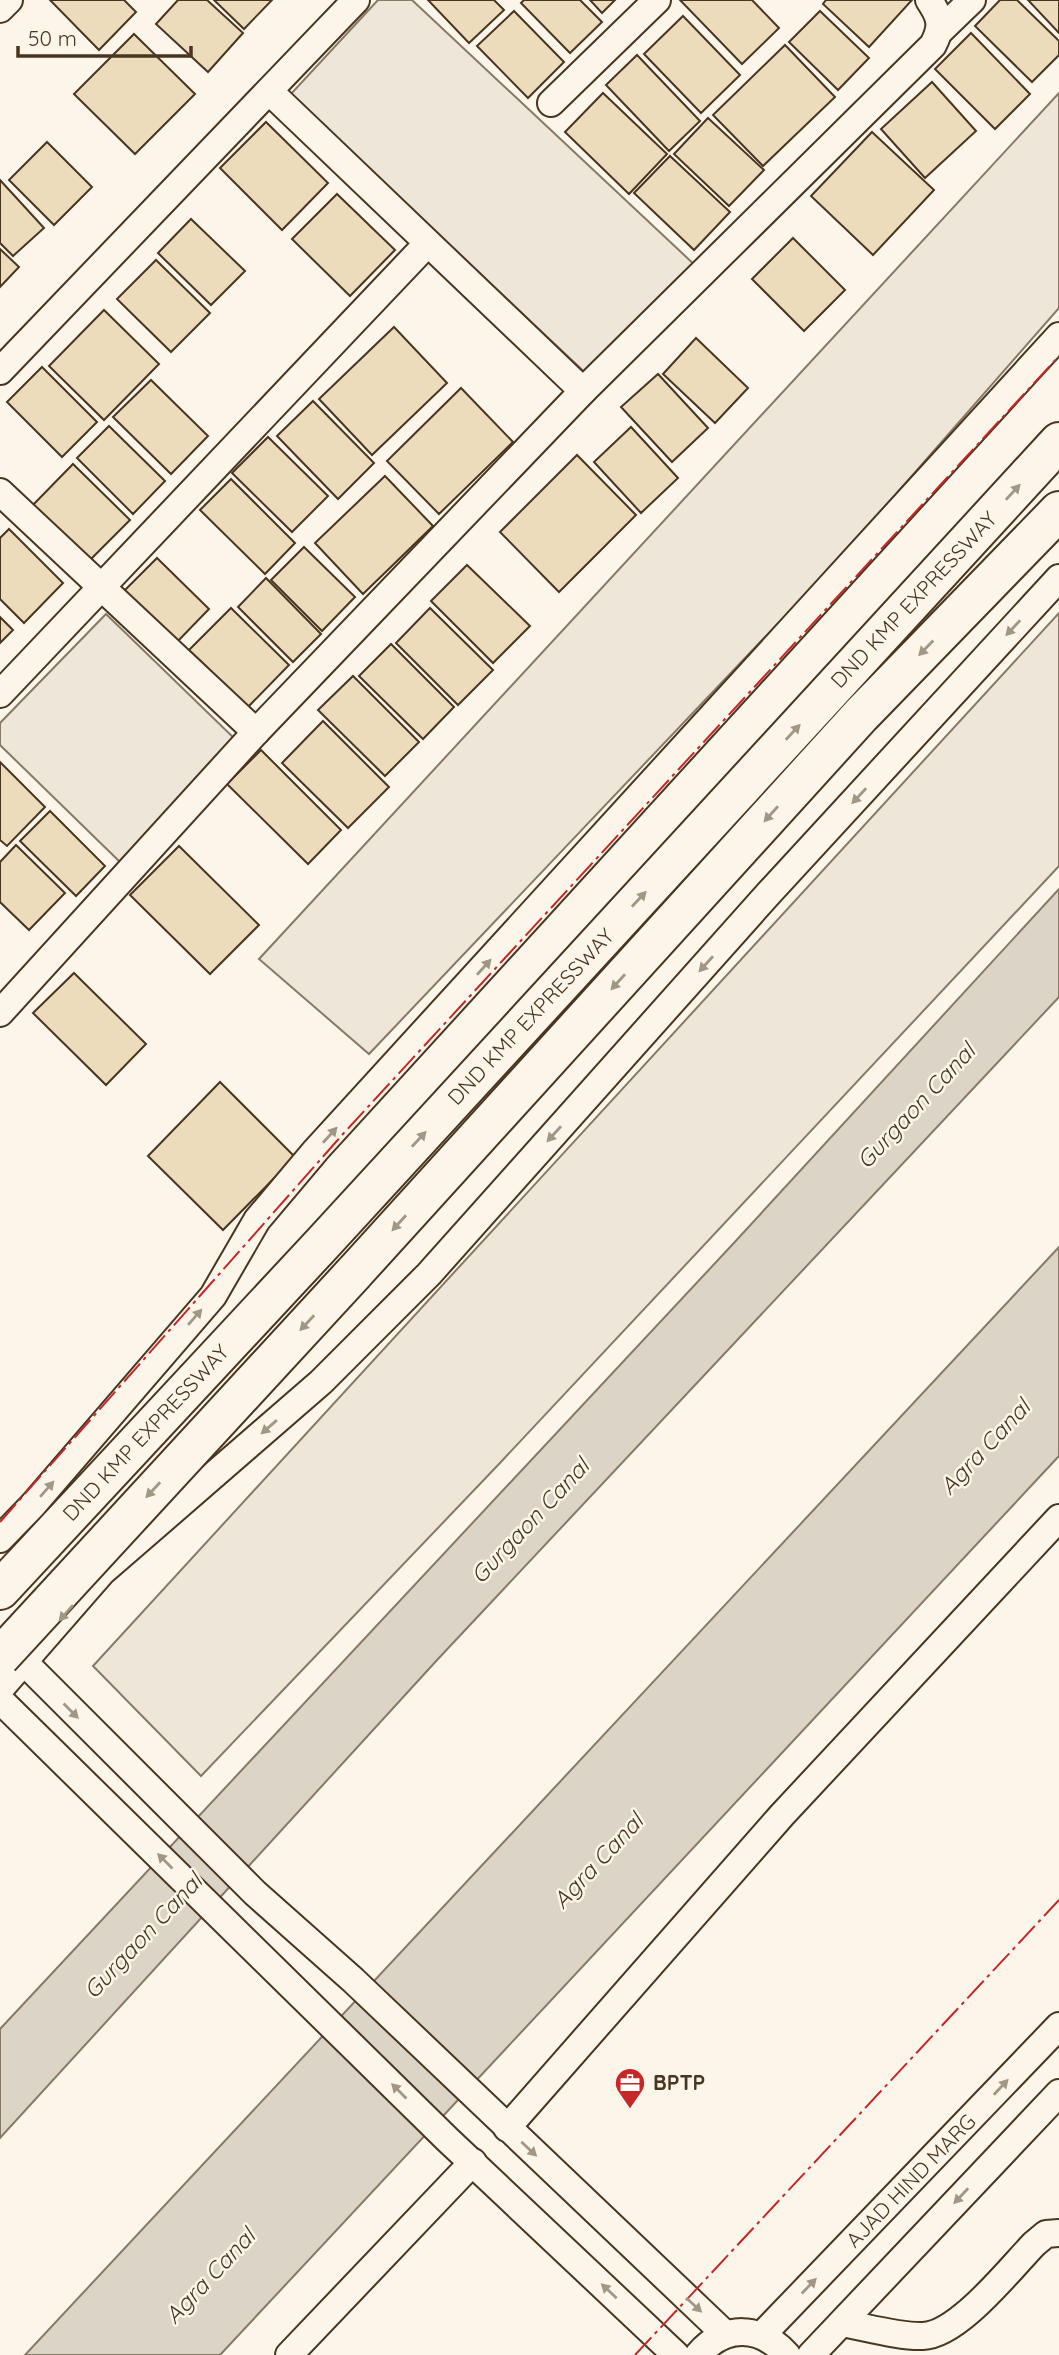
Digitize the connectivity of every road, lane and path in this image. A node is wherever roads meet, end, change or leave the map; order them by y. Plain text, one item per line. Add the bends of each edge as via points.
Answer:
1 (9, 0) edge
2 (657, 0) edge
3 (929, 0) edge
4 (972, 0) edge
5 (345, 4) edge
6 (0, 9) edge
7 (941, 30) junction
8 (269, 90) junction
9 (551, 103) dead end
10 (427, 244) junction
11 (1059, 336) edge
12 (2, 366) edge
13 (583, 391) junction
14 (1059, 442) edge
15 (0, 492) edge
16 (1059, 511) edge
17 (1059, 578) edge
18 (100, 588) junction
19 (0, 694) edge
20 (256, 732) junction
21 (0, 1013) edge
22 (1059, 1518) edge
23 (0, 1539) edge
24 (0, 1590) edge
25 (12, 1659) edge
26 (0, 1689) edge
27 (0, 1700) edge
28 (304, 1937) junction
29 (274, 1968) junction
30 (1059, 2026) edge
31 (1059, 2093) edge
32 (507, 2128) junction
33 (962, 2130) junction
34 (994, 2161) junction
35 (473, 2162) junction
36 (1059, 2233) edge
37 (842, 2323) junction
38 (725, 2334) junction
39 (762, 2335) junction
40 (903, 2344) edge
41 (289, 2355) edge
42 (676, 2355) edge
43 (698, 2355) edge
44 (787, 2355) edge
45 (811, 2355) edge

1 - 6 street
2 - 9 street
3 - 7 street via 938,13
4 - 7 street
5 - 8 street
7 - 13 street via 933,45
8 - 10 street
8 - 12 street
10 - 13 street
10 - 18 street
23 -> 11 street via 213,1296 257,1220 316,1150
13 - 20 street
24 -> 14 highway, DND KMP EXPRESSWAY
15 - 18 street
16 -> 25 highway, DND KMP EXPRESSWAY, bridge via 861,715 354,1273
17 -> 25 street via 429,1275 321,1382 102,1572
18 - 19 street
18 - 20 street
20 - 21 street
22 - 32 street via 782,1815
25 - 26 street
25 -> 28 street
29 -> 27 street
28 - 29 street
28 - 32 street
35 -> 29 street
33 -> 30 street, AJAD HIND MARG
31 - 34 street
32 -> 38 street
33 - 34 street
39 -> 33 street, AJAD HIND MARG
34 -> 37 street
35 - 41 street
42 -> 35 street
36 - 40 street via 1045,2234 952,2326
37 - 40 street
37 - 45 street
38 - 39 street via 744,2331
38 - 43 street
39 - 44 street

